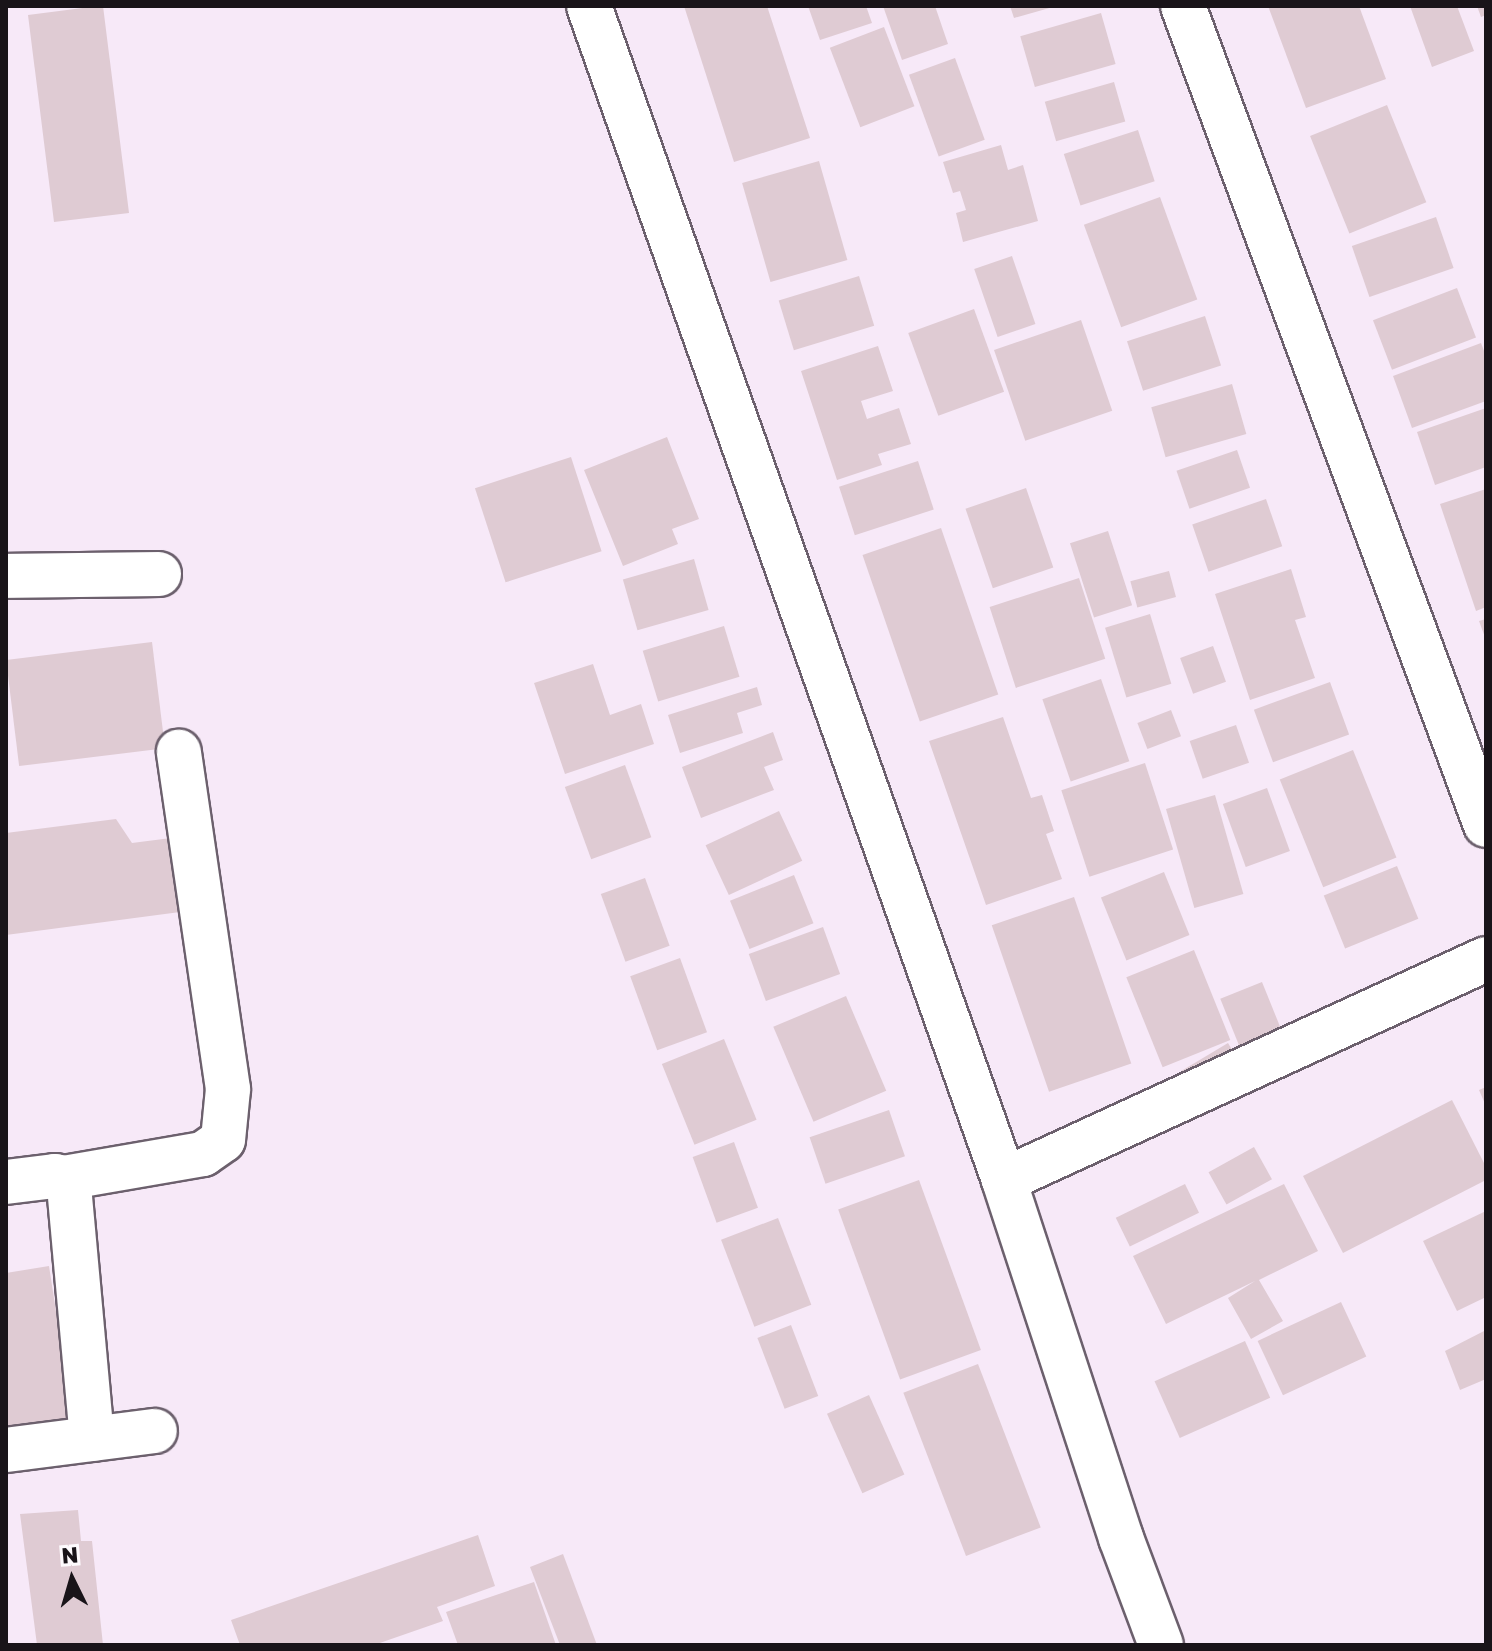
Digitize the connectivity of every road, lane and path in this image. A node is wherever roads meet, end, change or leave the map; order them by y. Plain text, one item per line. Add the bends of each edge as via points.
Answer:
1 (589, 6) edge
2 (1183, 6) edge
3 (159, 574) dead end
4 (6, 576) edge
5 (179, 752) dead end
6 (1486, 825) edge
7 (1486, 959) edge
8 (64, 1178) junction
9 (1004, 1180) junction
10 (6, 1182) edge
11 (155, 1431) dead end
12 (92, 1439) junction
13 (6, 1450) edge
14 (1161, 1645) edge

1 - 9 street
2 - 6 street
3 - 4 street
5 - 8 street via 228,1089 223,1140 203,1154
7 - 9 street
8 - 10 street
8 - 12 street via 69,1186
9 - 14 street
11 - 12 street
12 - 13 street

